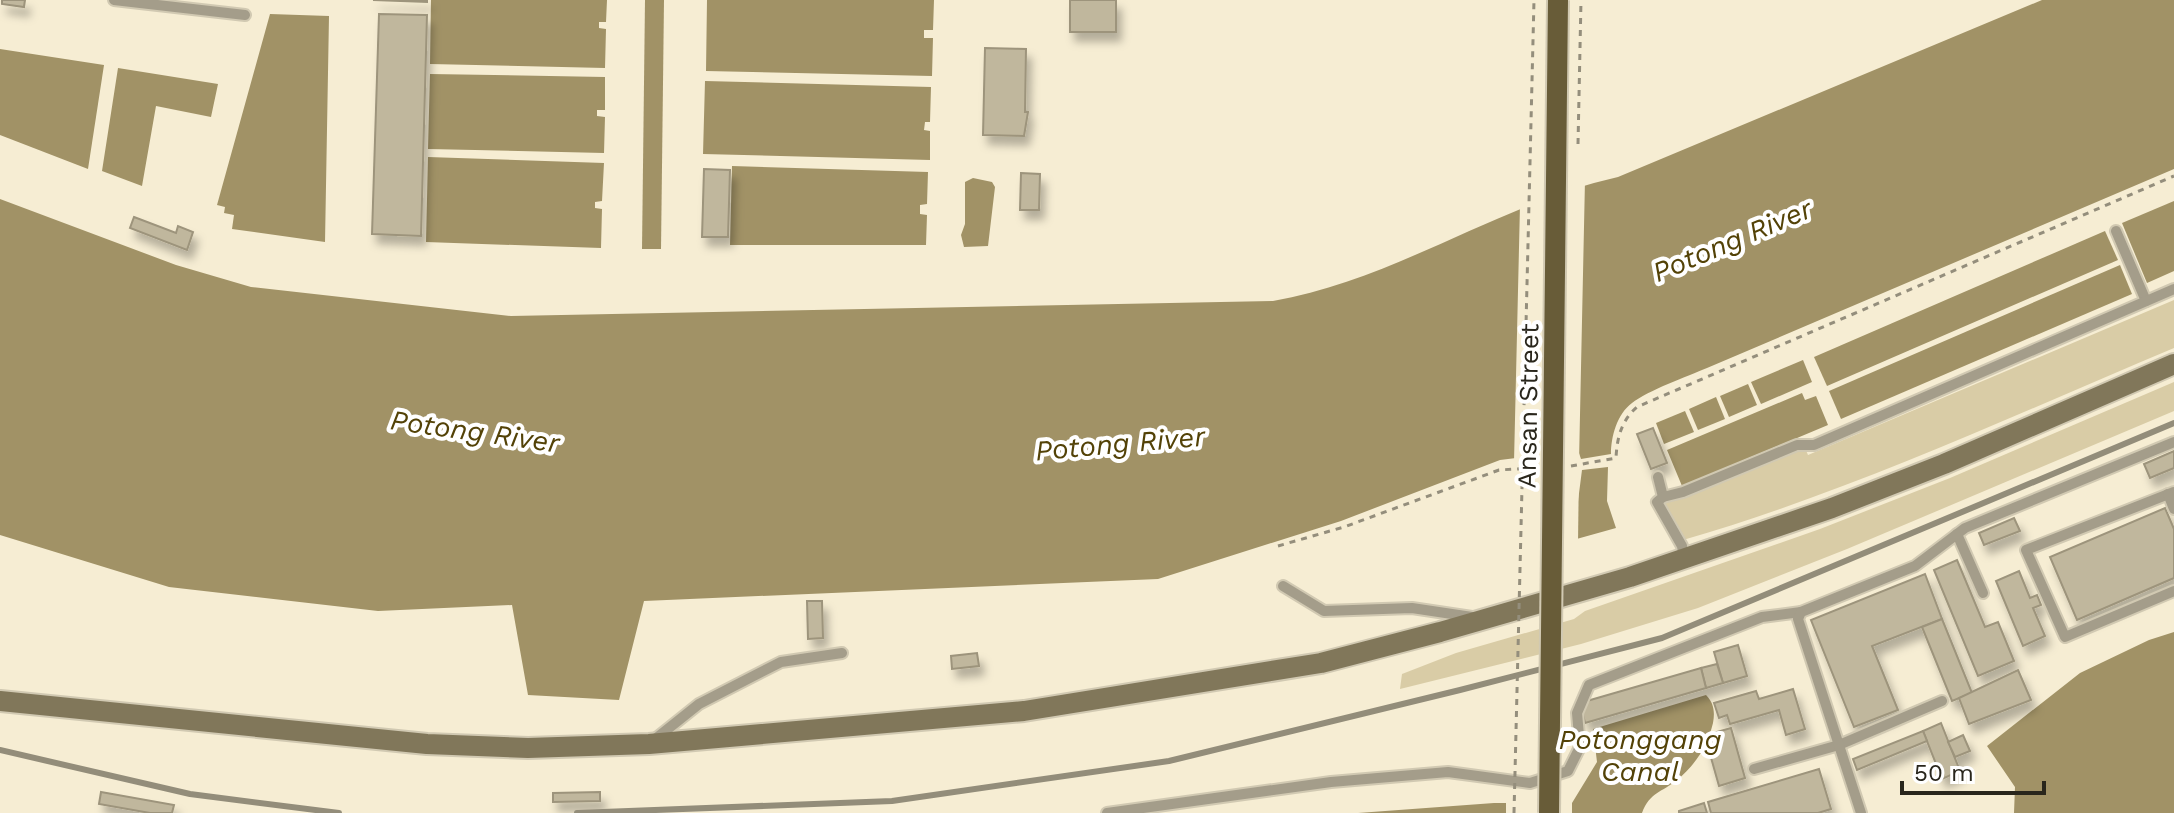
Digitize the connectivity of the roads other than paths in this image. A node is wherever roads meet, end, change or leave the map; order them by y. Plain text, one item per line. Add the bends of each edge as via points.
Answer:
1 (114, 0) edge
2 (1558, 0) edge
3 (245, 15) dead end
4 (2116, 231) dead end
5 (2174, 289) edge
6 (2146, 301) junction
7 (2174, 364) edge
8 (2174, 442) edge
9 (1658, 477) dead end
10 (2171, 493) edge
11 (1663, 497) junction
12 (2174, 509) edge
13 (1957, 534) junction
14 (1684, 561) junction
15 (1283, 586) dead end
16 (2174, 591) edge
17 (1983, 593) dead end
18 (1801, 612) junction
19 (1486, 619) junction
20 (842, 653) dead end
21 (0, 701) edge
22 (1942, 701) dead end
23 (649, 744) junction
24 (1839, 745) junction
25 (1754, 769) dead end
26 (1107, 813) edge
27 (1549, 813) edge
28 (1861, 813) edge

1 - 3 lane
2 - 27 main road, Ansan Street, bridge
4 - 6 lane
5 - 6 lane
6 - 11 lane via 1814,445 1797,445
7 - 14 main road via 1944,464
8 - 13 lane
9 - 11 lane
10 - 12 lane
10 - 16 lane via 2026,550 2065,637
11 - 14 lane via 1657,502 1682,546
13 - 17 lane
13 - 18 lane via 1915,566
14 - 19 main road
15 - 19 lane via 1324,611 1412,608
18 - 24 lane via 1798,619
18 - 26 lane via 1762,617 1589,685 1577,713 1580,747 1568,771 1530,783 1448,772 1331,782
19 - 23 main road via 1321,663 1024,711
20 - 23 lane via 781,662 699,704
21 - 23 main road via 427,744
22 - 24 lane
24 - 25 lane
24 - 28 lane

